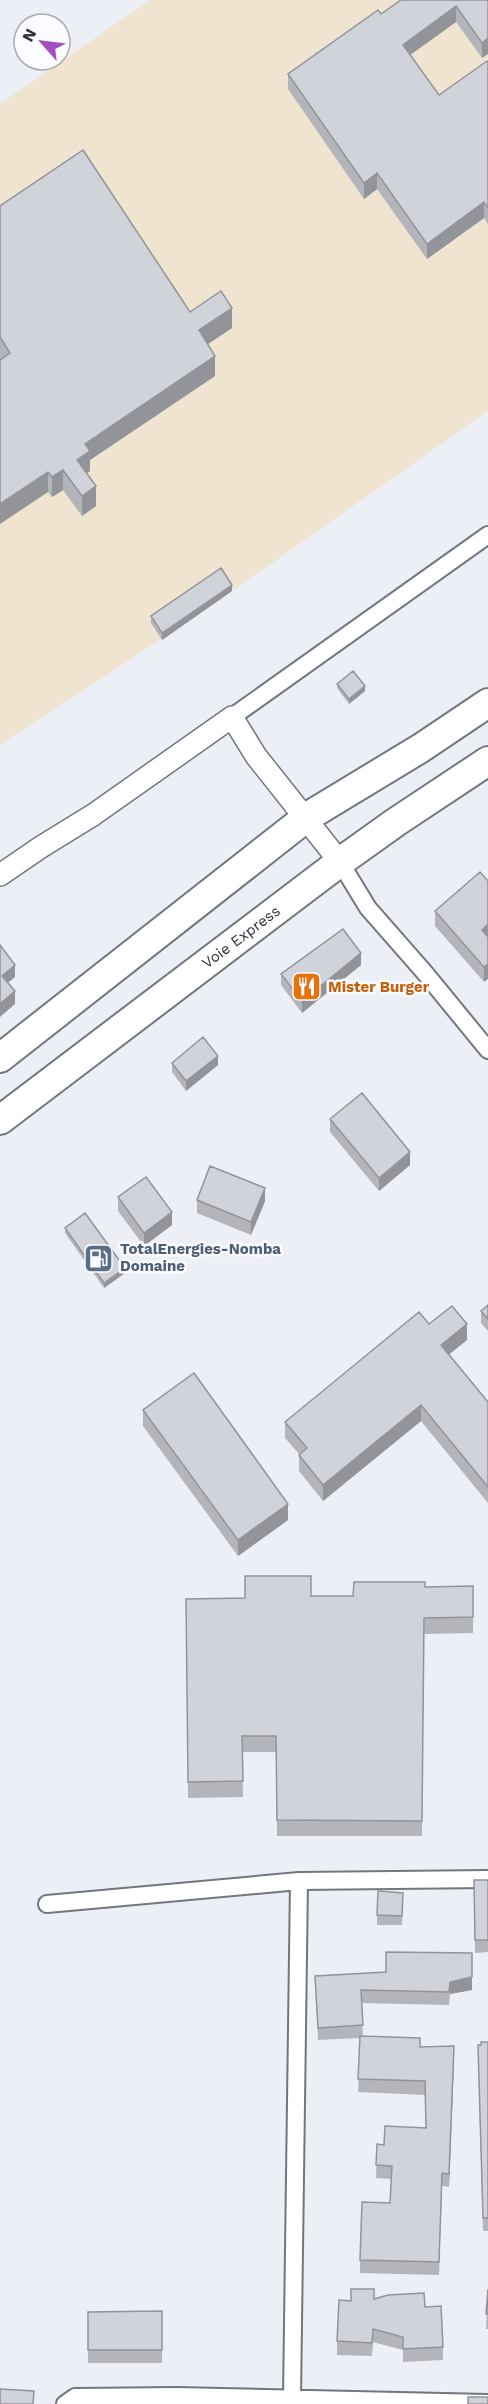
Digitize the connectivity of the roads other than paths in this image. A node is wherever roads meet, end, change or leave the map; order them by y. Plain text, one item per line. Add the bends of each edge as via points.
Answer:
1 (488, 535) edge
2 (488, 703) edge
3 (231, 717) junction
4 (488, 761) edge
5 (307, 817) junction
6 (340, 862) junction
7 (0, 875) edge
8 (488, 1050) edge
9 (0, 1058) edge
10 (0, 1120) edge
11 (488, 1878) edge
12 (299, 1881) junction
13 (47, 1904) dead end
14 (292, 2398) junction
15 (488, 2403) edge
16 (65, 2404) edge

1 - 3 street
2 - 5 highway
3 - 5 street via 256,756
3 - 7 street
4 - 6 highway, Voie Express
5 - 6 street
5 - 9 highway
6 - 8 street via 368,909
6 - 10 highway, Voie Express
11 - 12 street
12 - 13 street
12 - 14 street
14 - 15 street
14 - 16 street via 94,2396 75,2397

